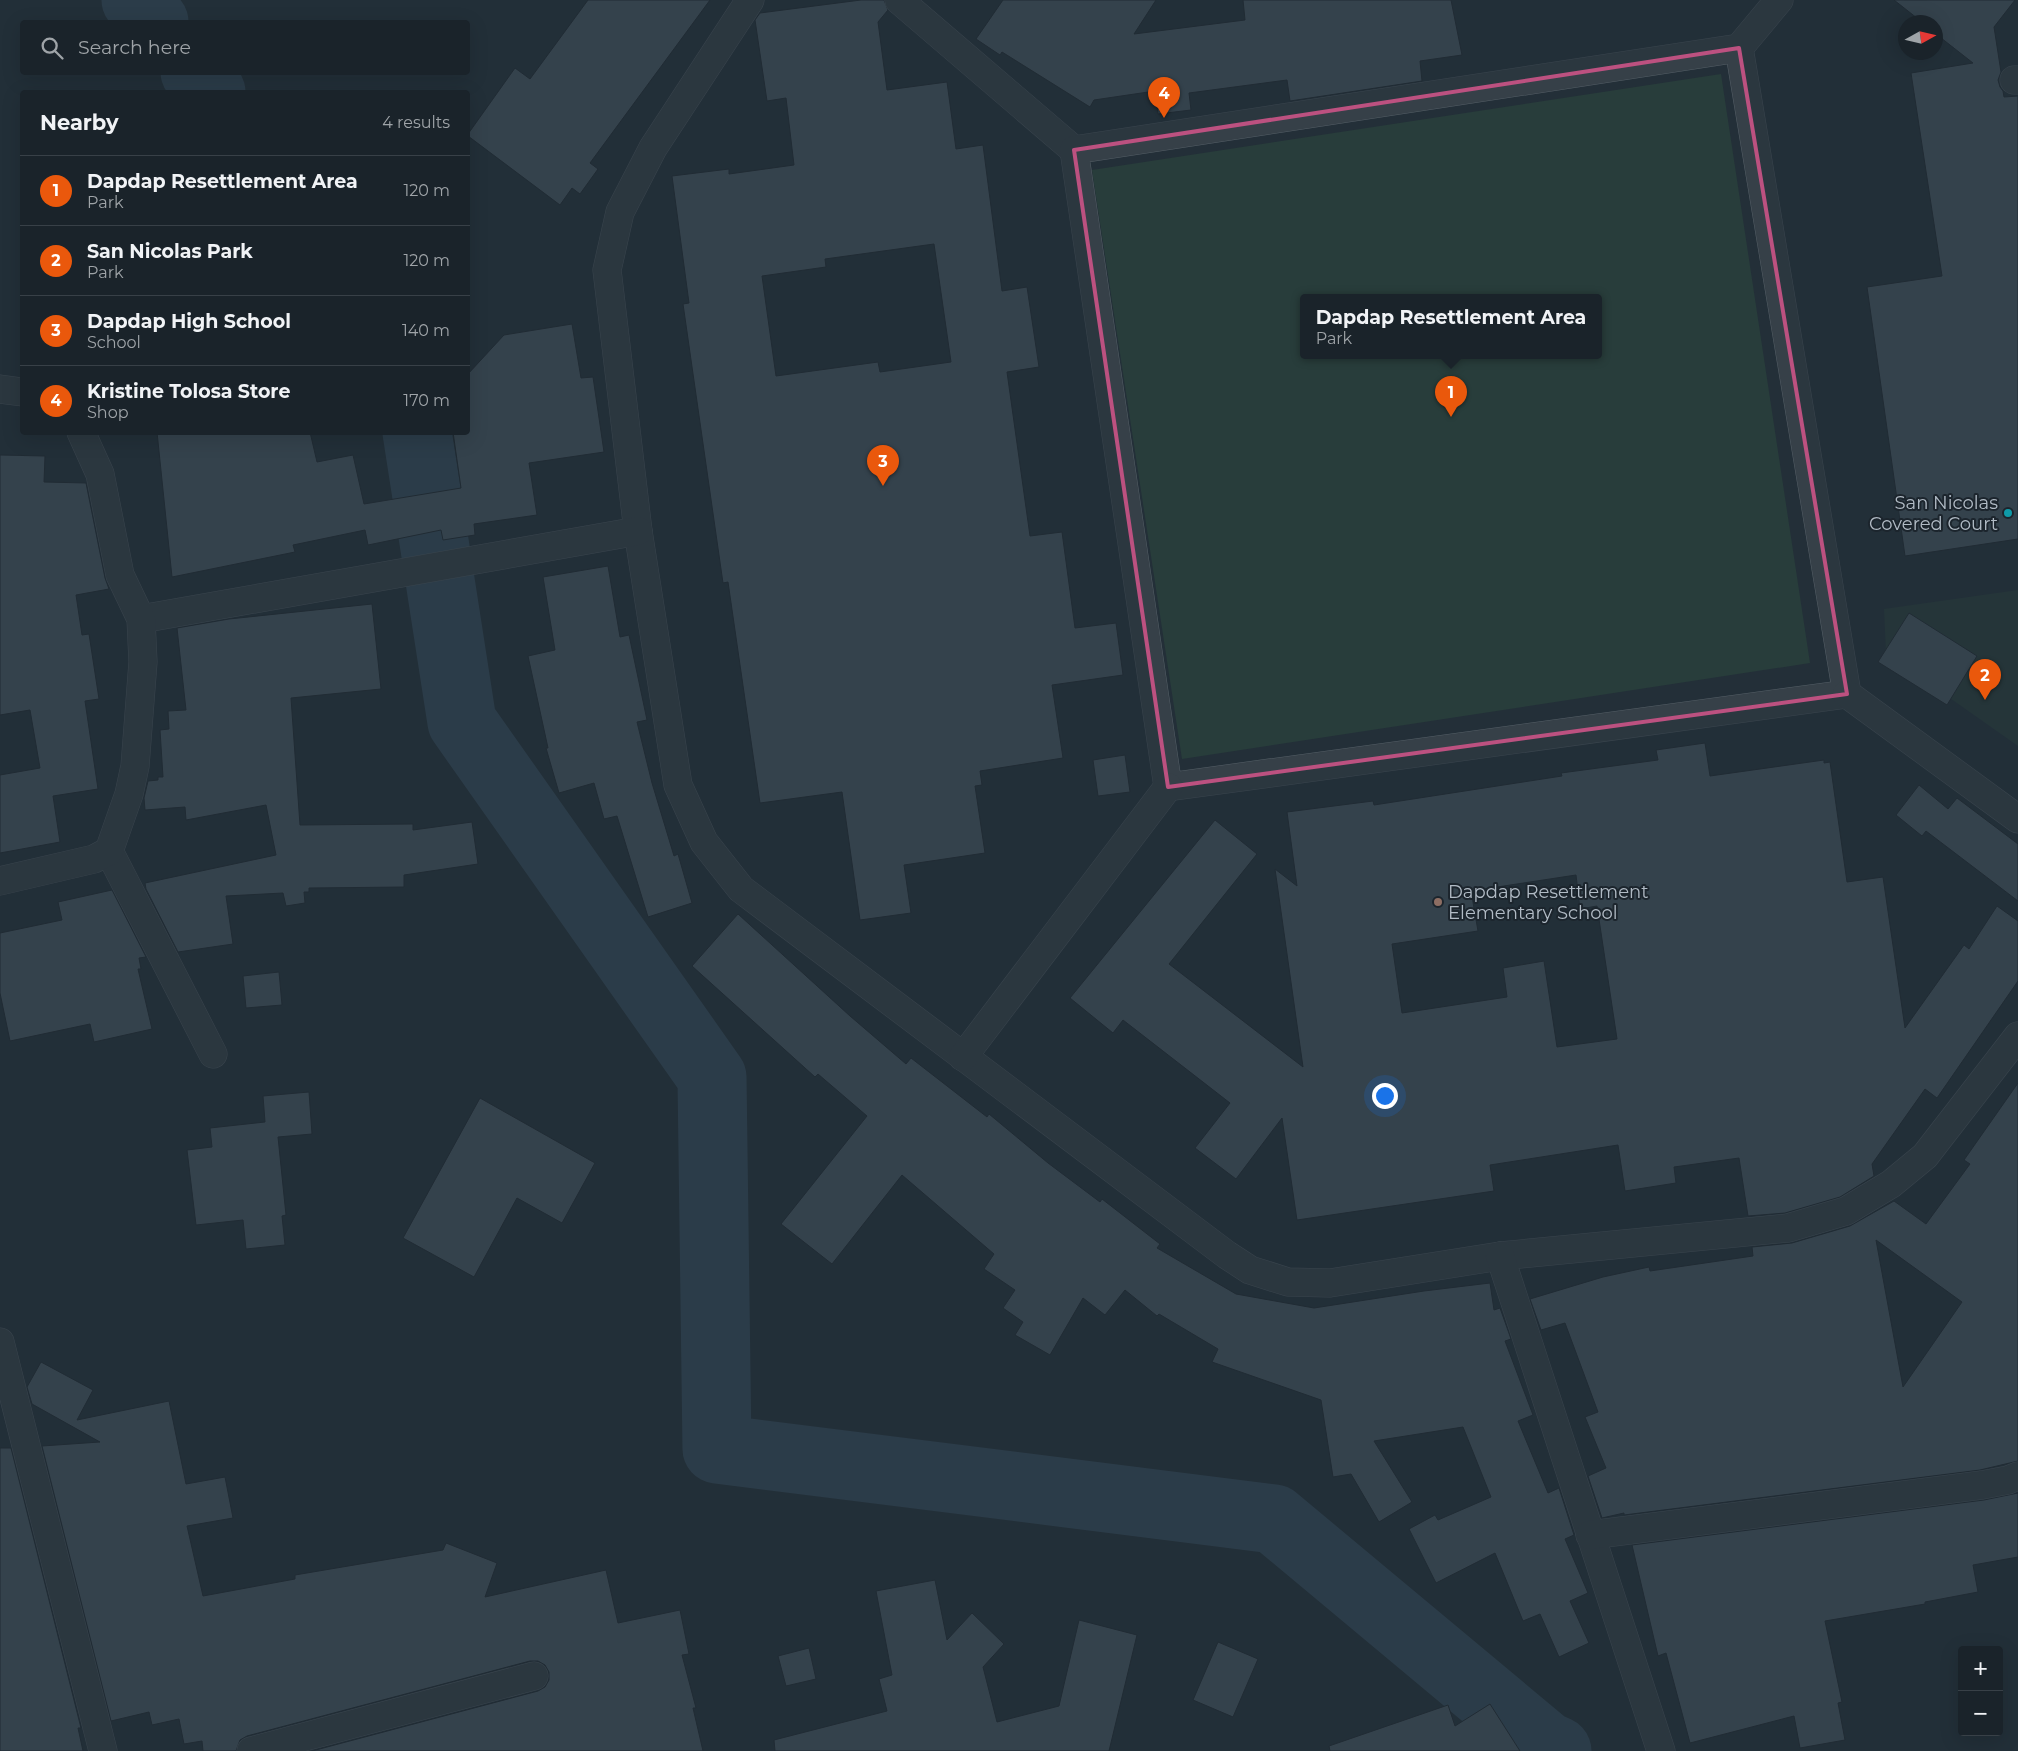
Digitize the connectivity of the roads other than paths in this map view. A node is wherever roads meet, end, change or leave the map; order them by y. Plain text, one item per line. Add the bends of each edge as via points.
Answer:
1 (750, 0) edge
2 (899, 0) edge
3 (1779, 0) edge
4 (1739, 48) junction
5 (1074, 150) junction
6 (0, 389) edge
7 (20, 392) edge
8 (82, 435) edge
9 (638, 531) junction
10 (141, 618) junction
11 (1847, 694) junction
12 (1168, 787) junction
13 (2018, 819) edge
14 (109, 851) junction
15 (0, 881) edge
16 (2018, 1036) edge
17 (213, 1054) dead end
18 (963, 1057) junction
19 (1500, 1256) junction
20 (0, 1342) edge
21 (2018, 1476) edge
22 (1590, 1535) junction
23 (534, 1676) dead end
24 (103, 1751) edge
25 (251, 1751) edge
26 (1662, 1751) edge

1 - 9 street via 653,148 620,212 607,270
2 - 5 street
3 - 4 street
4 - 5 street
4 - 11 street
5 - 12 street
6 - 7 street
8 - 10 street via 100,474 120,575
9 - 10 street
9 - 18 street via 678,785 704,842 741,889
10 - 14 street via 143,662 135,766
11 - 12 street
11 - 13 street
12 - 18 street
14 - 15 street via 94,859
14 - 17 street
16 - 19 street via 1926,1156 1891,1184 1846,1211 1788,1228
18 - 19 street via 1250,1270 1288,1282 1330,1283
19 - 22 street
20 - 24 street
21 - 22 street via 1982,1485
22 - 26 street
23 - 25 street

